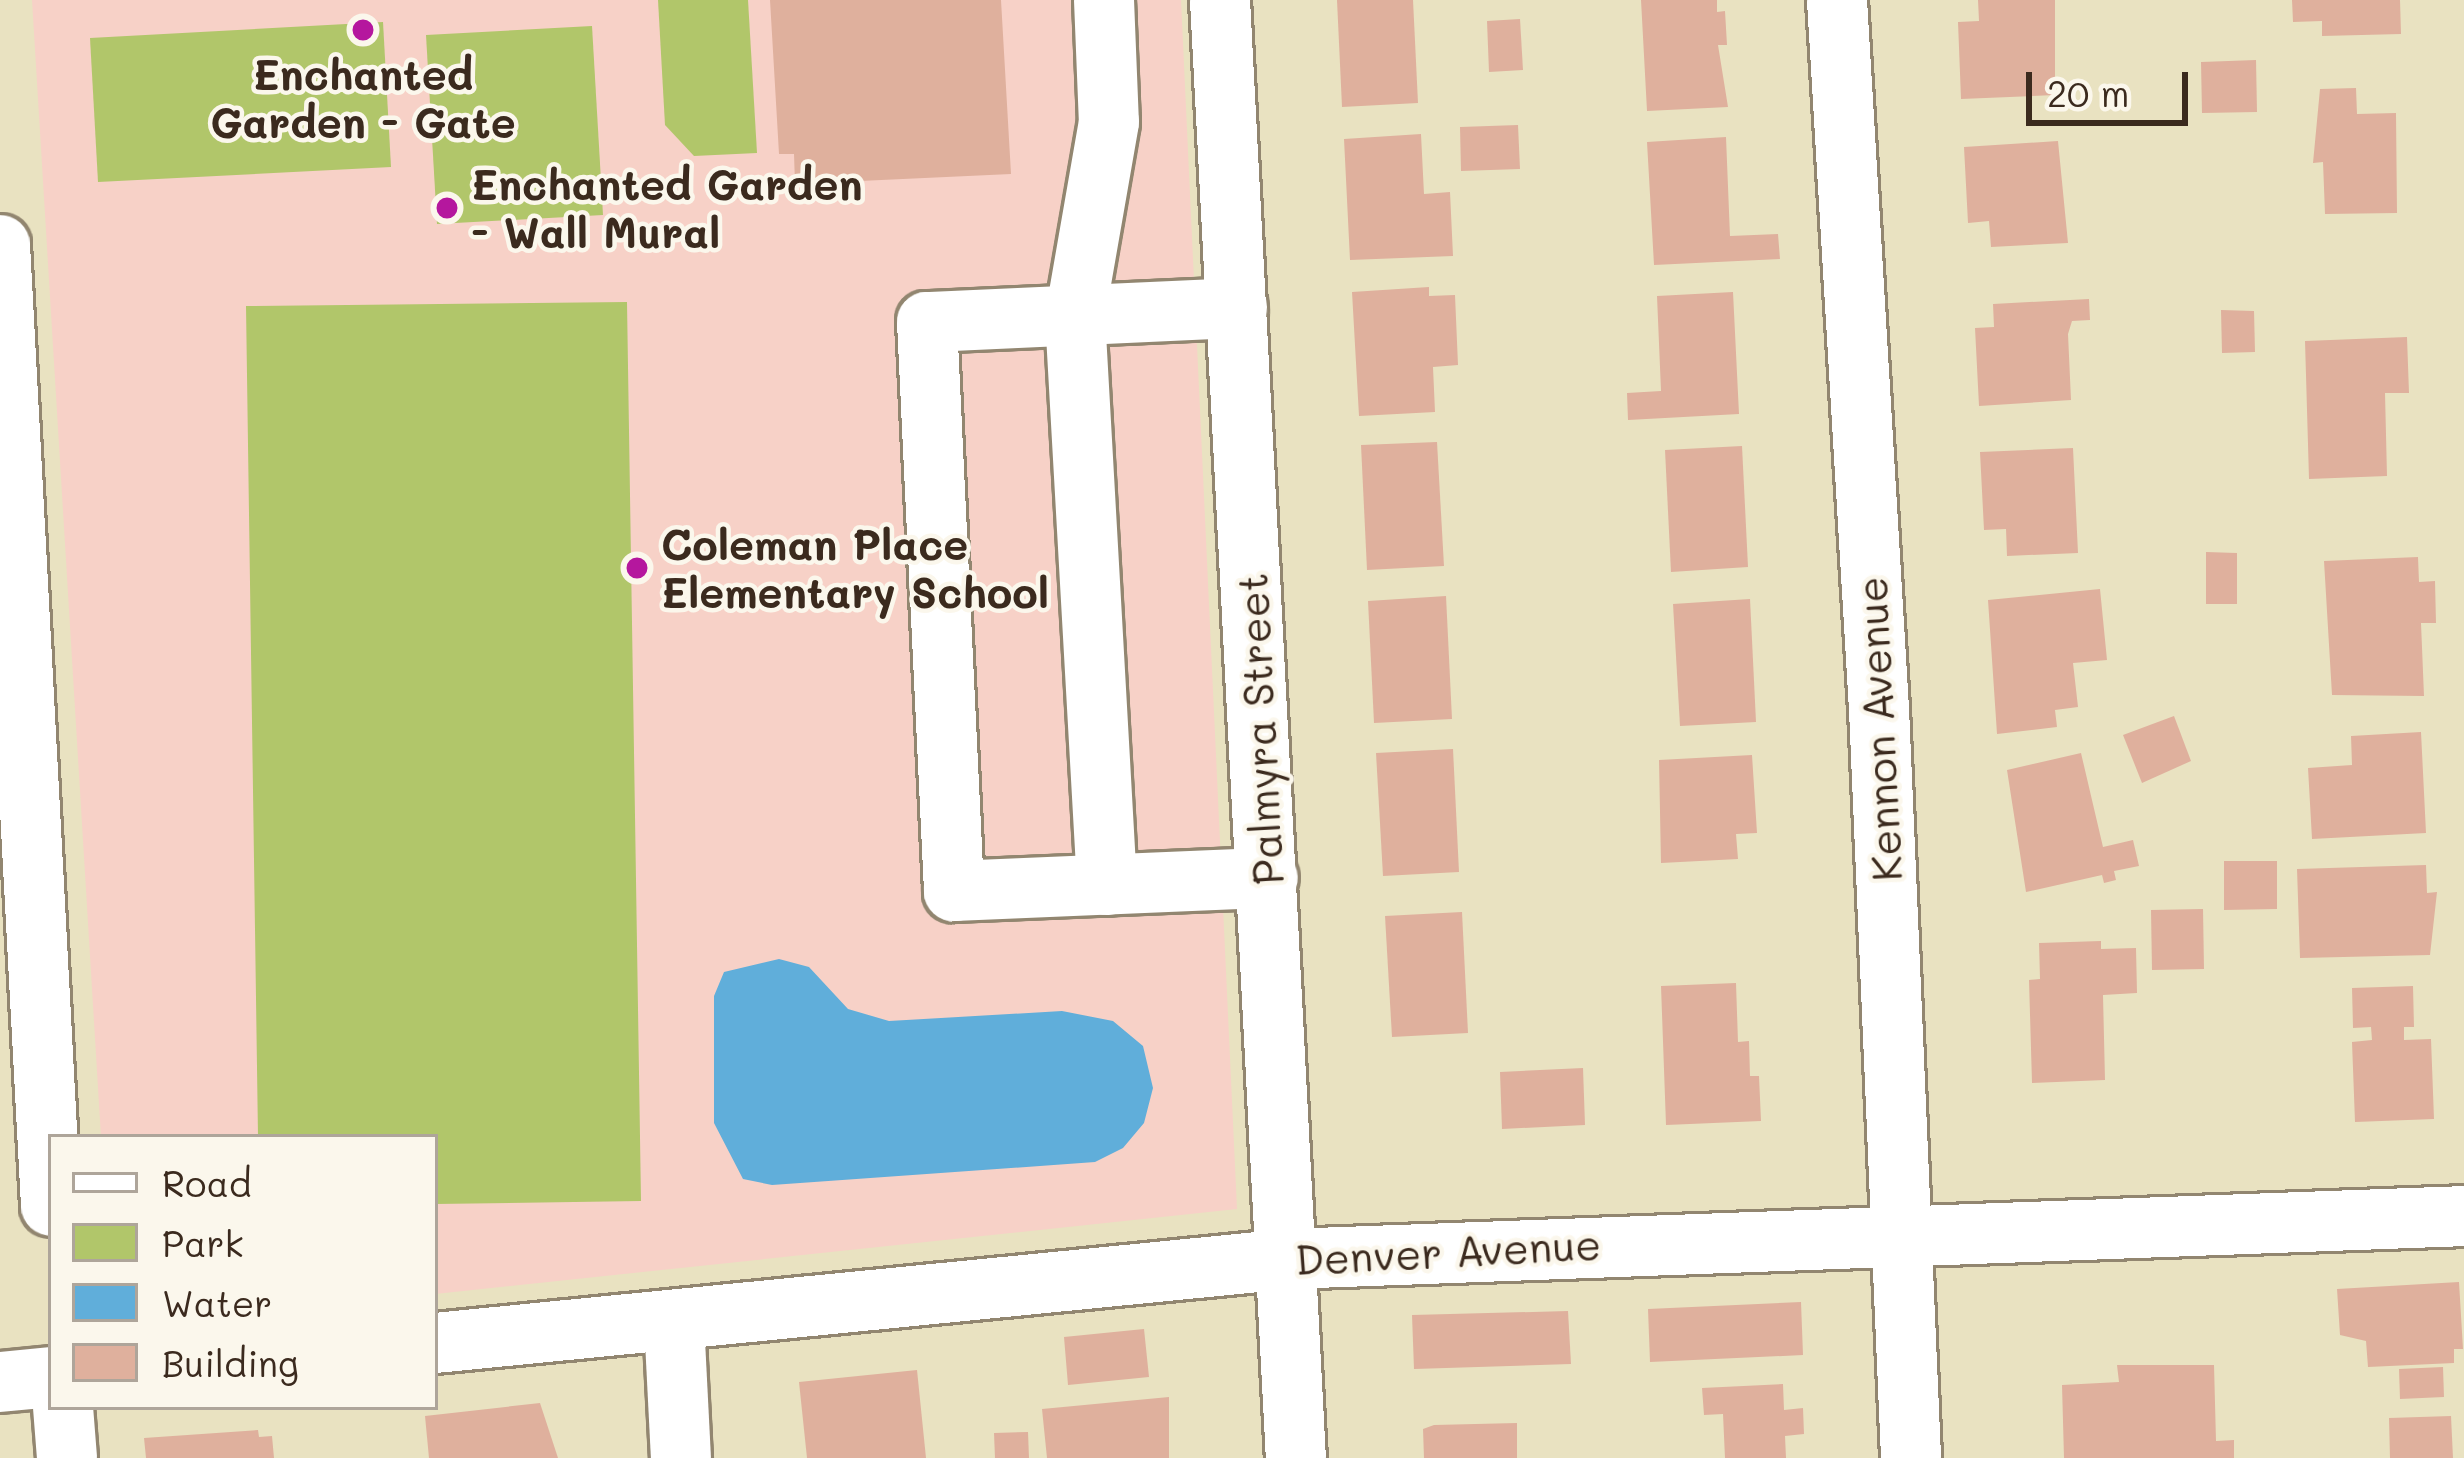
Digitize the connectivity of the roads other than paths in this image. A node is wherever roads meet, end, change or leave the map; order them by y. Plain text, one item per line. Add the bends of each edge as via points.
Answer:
1 (1104, 0) edge
2 (1220, 0) edge
3 (1837, 0) edge
4 (0, 245) edge
5 (1238, 308) junction
6 (1075, 316) junction
7 (1268, 878) junction
8 (1107, 885) junction
9 (48, 1149) edge
10 (2464, 1216) edge
11 (1902, 1232) junction
12 (1288, 1258) junction
13 (674, 1322) junction
14 (438, 1343) edge
15 (48, 1377) edge
16 (0, 1382) edge
17 (63, 1410) edge
18 (67, 1458) edge
19 (681, 1458) edge
20 (1295, 1458) edge
21 (1911, 1458) edge

1 - 6 street via 1109,122
2 - 5 street, Palmyra Street
3 - 11 street, Kennon Avenue
4 - 9 street
5 - 6 street
5 - 7 street, Palmyra Street
6 - 8 street
6 - 8 street via 927,322 954,891
7 - 8 street
7 - 12 street, Palmyra Street
10 - 11 street, Denver Avenue
11 - 12 street, Denver Avenue
11 - 21 street, Kennon Avenue
12 - 13 street, Denver Avenue
12 - 20 street, Palmyra Street
13 - 14 street, Denver Avenue
13 - 19 street
15 - 16 street
17 - 18 street

